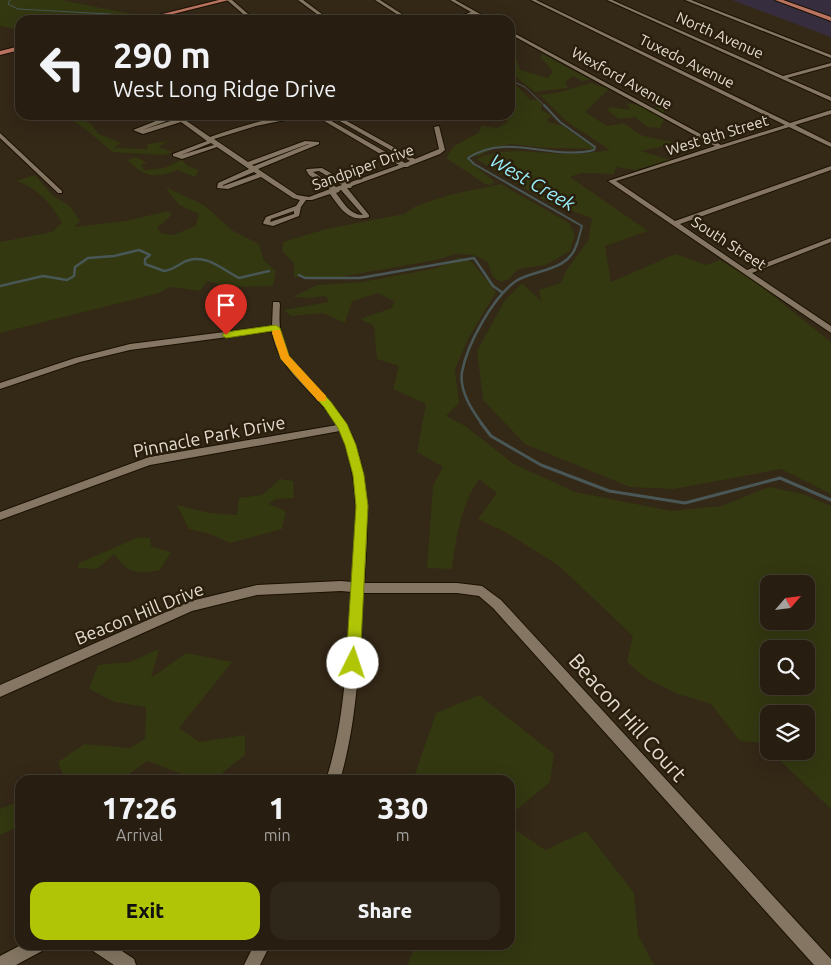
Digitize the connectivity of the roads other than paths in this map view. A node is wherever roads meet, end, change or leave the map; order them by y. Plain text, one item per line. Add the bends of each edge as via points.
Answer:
1 (227, 0) edge
2 (300, 0) edge
3 (377, 0) edge
4 (452, 0) edge
5 (533, 0) edge
6 (609, 0) edge
7 (687, 0) edge
8 (778, 0) edge
9 (474, 12) junction
10 (162, 15) edge
11 (246, 15) edge
12 (321, 15) edge
13 (401, 15) edge
14 (466, 15) edge
15 (480, 15) edge
16 (831, 19) edge
17 (515, 35) edge
18 (15, 49) edge
19 (0, 53) edge
20 (831, 57) edge
21 (831, 64) edge
22 (784, 77) junction
23 (831, 99) edge
24 (831, 112) edge
25 (168, 120) edge
26 (170, 120) edge
27 (181, 120) edge
28 (277, 120) edge
29 (326, 120) edge
30 (341, 120) edge
31 (790, 125) junction
32 (437, 127) dead end
33 (0, 135) edge
34 (210, 140) junction
35 (831, 145) edge
36 (218, 146) junction
37 (721, 147) junction
38 (416, 162) junction
39 (246, 165) junction
40 (406, 166) junction
41 (831, 168) edge
42 (253, 170) junction
43 (261, 175) junction
44 (611, 181) joint
45 (341, 190) junction
46 (60, 192) dead end
47 (304, 199) junction
48 (298, 207) dead end
49 (674, 224) junction
50 (831, 240) edge
51 (748, 272) junction
52 (276, 304) dead end
53 (276, 328) junction
54 (831, 330) edge
55 (0, 386) edge
56 (343, 427) junction
57 (0, 516) edge
58 (358, 588) junction
59 (0, 691) edge
60 (335, 775) edge
61 (27, 950) edge
62 (106, 950) edge
63 (260, 950) edge
64 (0, 965) edge
65 (128, 965) edge
66 (252, 965) edge
67 (825, 965) edge

1 - 10 main road
1 - 11 street
2 - 12 street
3 - 13 street
4 - 9 street
5 - 31 street, Tuxedo Avenue
6 - 22 street, North Avenue
7 - 20 street
8 - 16 main road
9 - 14 street
9 - 15 street
17 - 37 street, Wexford Avenue
18 - 19 main road
21 - 22 street
22 - 23 street, North Avenue
24 - 31 street, West 8th Street
25 - 26 street via 136,130 143,132
27 - 34 street, Sandpiper Drive
28 - 34 street
29 - 40 street
30 - 38 street
31 - 35 street, Tuxedo Avenue
31 - 37 street, West 8th Street
32 - 38 street, Sandpiper Drive via 442,150
33 - 46 street
34 - 36 street, Sandpiper Drive
34 - 36 street via 176,156
36 - 39 street, Sandpiper Drive
37 - 44 street, West 8th Street
38 - 40 street, Sandpiper Drive
39 - 42 street, Sandpiper Drive
39 - 42 street via 307,142 317,143
40 - 45 street, Sandpiper Drive
41 - 49 street
42 - 43 street, Sandpiper Drive
42 - 43 street via 219,187 226,188
43 - 47 street, Sandpiper Drive via 295,197
44 - 49 street, South Street
45 - 45 street via 320,169 309,170 311,174
45 - 47 street, Sandpiper Drive via 315,199
47 - 48 street
49 - 51 street, South Street
50 - 51 street
51 - 54 street, South Street
52 - 53 street
53 - 55 street via 130,347
53 - 56 street via 284,357 328,405
56 - 57 street, Pinnacle Park Drive via 149,461
56 - 58 street via 351,445 362,506
58 - 59 street, Beacon Hill Drive via 257,590 191,606
58 - 60 street via 351,683 340,762
58 - 67 street, Beacon Hill Court via 482,591
61 - 64 street
62 - 65 street
63 - 66 street

